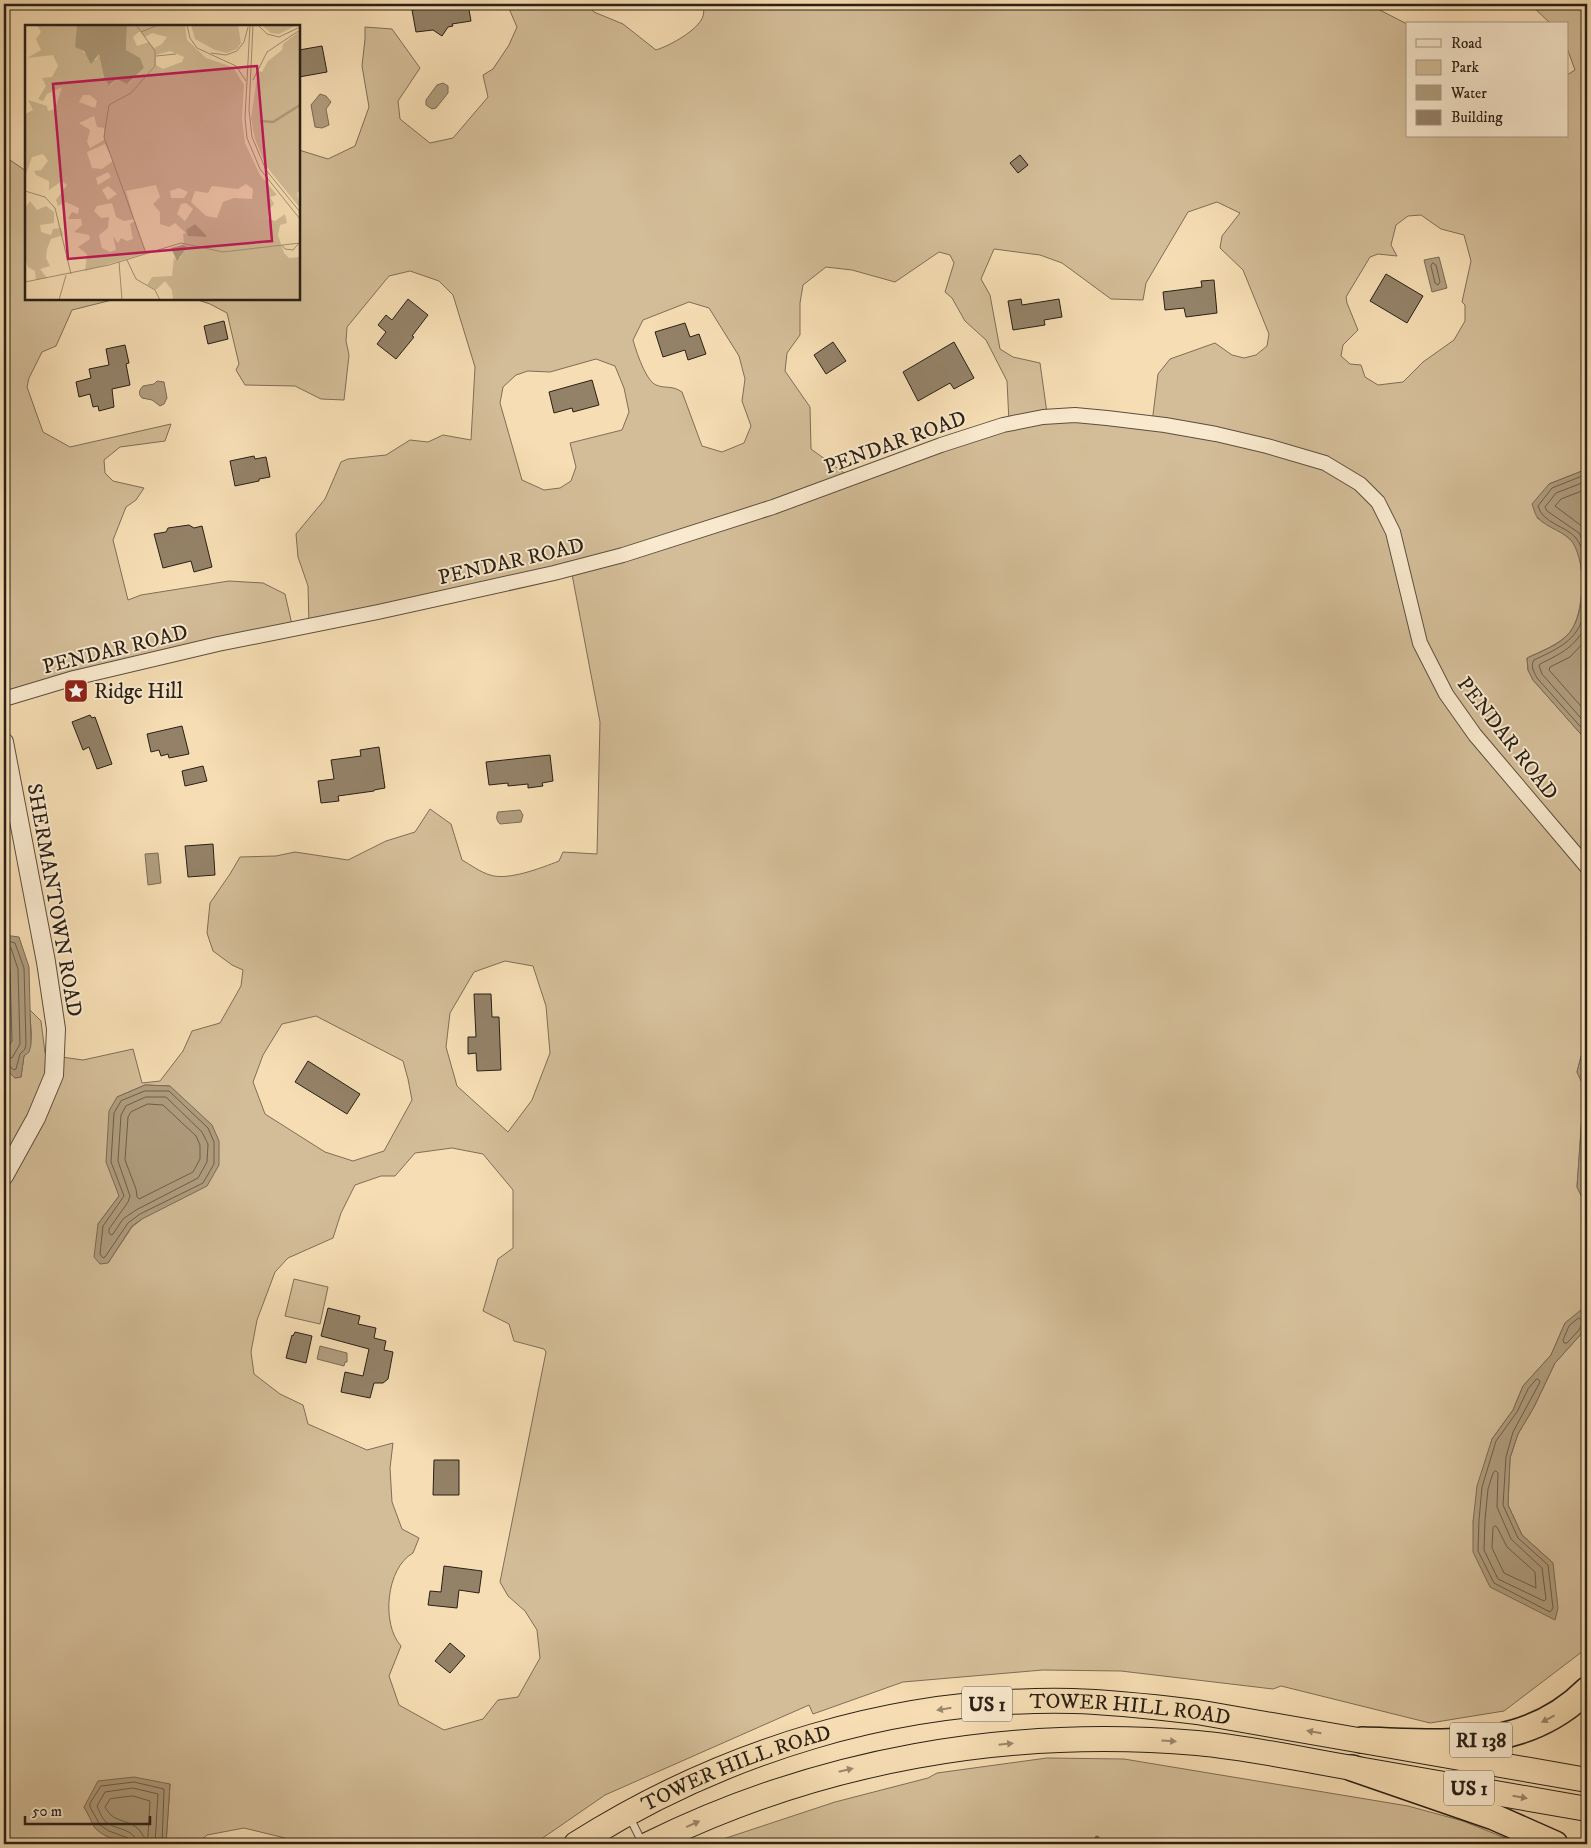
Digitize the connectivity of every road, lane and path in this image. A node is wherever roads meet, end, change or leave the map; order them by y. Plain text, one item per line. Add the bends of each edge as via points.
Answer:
1 (4, 699) edge
2 (4, 742) edge
3 (1587, 867) edge
4 (4, 1176) edge
5 (1587, 1690) edge
6 (1362, 1740) junction
7 (1352, 1768) junction
8 (1587, 1780) edge
9 (1587, 1809) edge
10 (628, 1813) junction
11 (576, 1844) edge
12 (643, 1844) edge
13 (649, 1844) edge
14 (1554, 1844) edge

1 - 3 street, PENDAR ROAD via 74,678 218,644 378,612 623,556 1003,425 1043,417 1107,418 1165,425 1267,446 1325,463 1360,484 1378,502 1393,532 1420,643 1446,694 1475,735
2 - 4 street, SHERMANTOWN ROAD via 56,1028 54,1075 36,1118
5 -> 6 highway, RI 138 via 1547,1721 1505,1736 1460,1742
6 - 8 highway, TOWER HILL ROAD / US 1
6 -> 10 highway, TOWER HILL ROAD / US 1 via 1134,1704 1011,1702 947,1708 829,1731 771,1749 713,1771
7 -> 9 highway, TOWER HILL ROAD / US 1
13 -> 7 highway, TOWER HILL ROAD / US 1 via 717,1813 820,1777 961,1748 1048,1741 1139,1740 1208,1744
7 - 14 highway via 1494,1817
10 - 11 highway, TOWER HILL ROAD / US 1
10 - 12 lane

